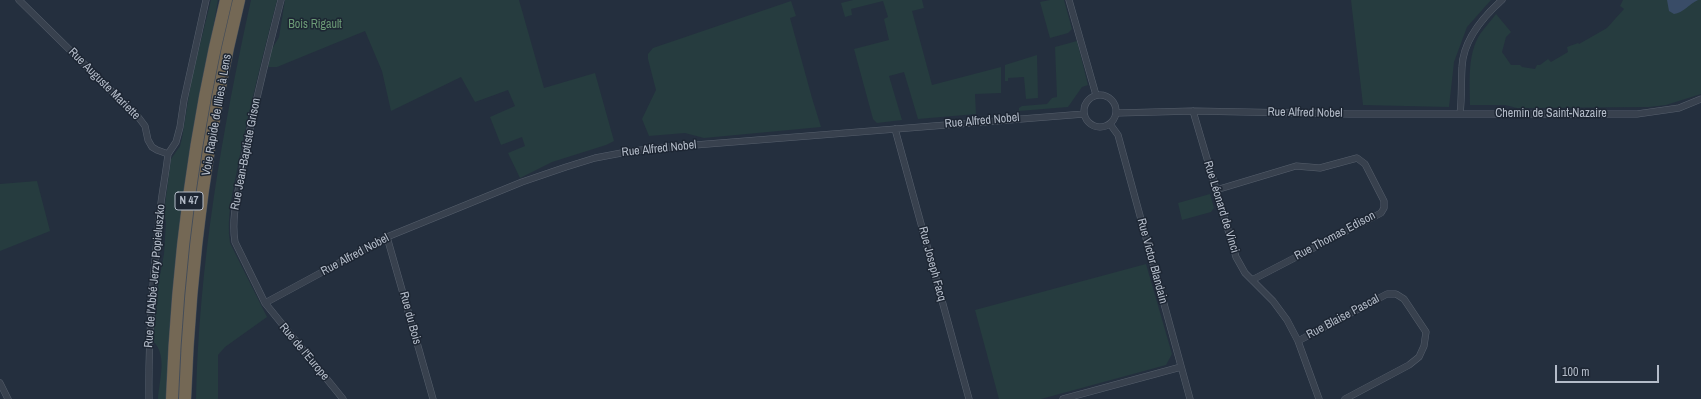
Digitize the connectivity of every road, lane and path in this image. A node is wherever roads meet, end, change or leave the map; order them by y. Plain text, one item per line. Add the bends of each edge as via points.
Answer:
1 (19, 0) edge
2 (206, 0) edge
3 (226, 0) edge
4 (239, 0) edge
5 (281, 0) edge
6 (1069, 0) edge
7 (1502, 0) edge
8 (1096, 95) junction
9 (1701, 99) edge
10 (1193, 111) junction
11 (1117, 113) junction
12 (1084, 114) junction
13 (1398, 114) joint
14 (1460, 114) junction
15 (1110, 124) junction
16 (895, 129) junction
17 (168, 154) junction
18 (1216, 190) junction
19 (387, 237) junction
20 (1252, 280) junction
21 (265, 303) junction
22 (1298, 341) junction
23 (1181, 367) junction
24 (0, 383) edge
25 (8, 399) edge
26 (149, 399) edge
27 (172, 399) edge
28 (185, 399) edge
29 (344, 399) edge
30 (433, 399) edge
31 (969, 399) edge
32 (1063, 399) edge
33 (1190, 399) edge
34 (1319, 399) edge
35 (1345, 399) edge

1 - 17 street, Rue Auguste Mariette via 139,118 145,126 152,147
2 - 17 street via 180,127 176,142
3 - 27 highway, N 47 via 200,124 186,220 177,309
4 - 28 highway, Voie Rapide de Illies à Lens / N 47 via 213,126 200,214 190,310
5 - 21 street, Rue Jean-Baptiste Grison via 251,121 233,224 235,242
6 - 8 street
7 - 14 street via 1477,27 1465,48
8 - 11 street via 1108,97 1113,101
8 - 12 street via 1085,104
9 - 14 street, Chemin de Saint-Nazaire via 1679,108 1637,114
10 - 11 street, Rue Alfred Nobel
10 - 13 street, Rue Alfred Nobel
10 - 18 street, Rue Léonard de Vinci
11 - 15 street
12 - 15 street via 1088,122 1096,128
12 - 16 street, Rue Alfred Nobel
13 - 14 street, Chemin de Saint-Nazaire
15 - 23 street, Rue Victor Blandain via 1118,135
16 - 19 street, Rue Alfred Nobel via 670,147 608,156 522,182
16 - 31 street, Rue Joseph Facq
17 - 26 street, Rue de l'Abbé Jerzy Popieluszko via 160,210 149,339
18 - 20 street, Rue Léonard de Vinci via 1236,257
18 - 20 street, Rue Thomas Edison via 1296,166 1320,168 1352,159 1361,160 1365,164 1384,201 1381,213
19 - 21 street, Rue Alfred Nobel
19 - 30 street, Rue du Bois
20 - 22 street, Rue Léonard de Vinci via 1274,301
21 - 29 street, Rue de l'Europe
22 - 34 street, Rue Léonard de Vinci
22 - 35 street, Rue Blaise Pascal via 1387,294 1396,294 1404,299 1426,332 1420,357
23 - 32 street
23 - 33 street, Rue Victor Blandain
24 - 25 street

